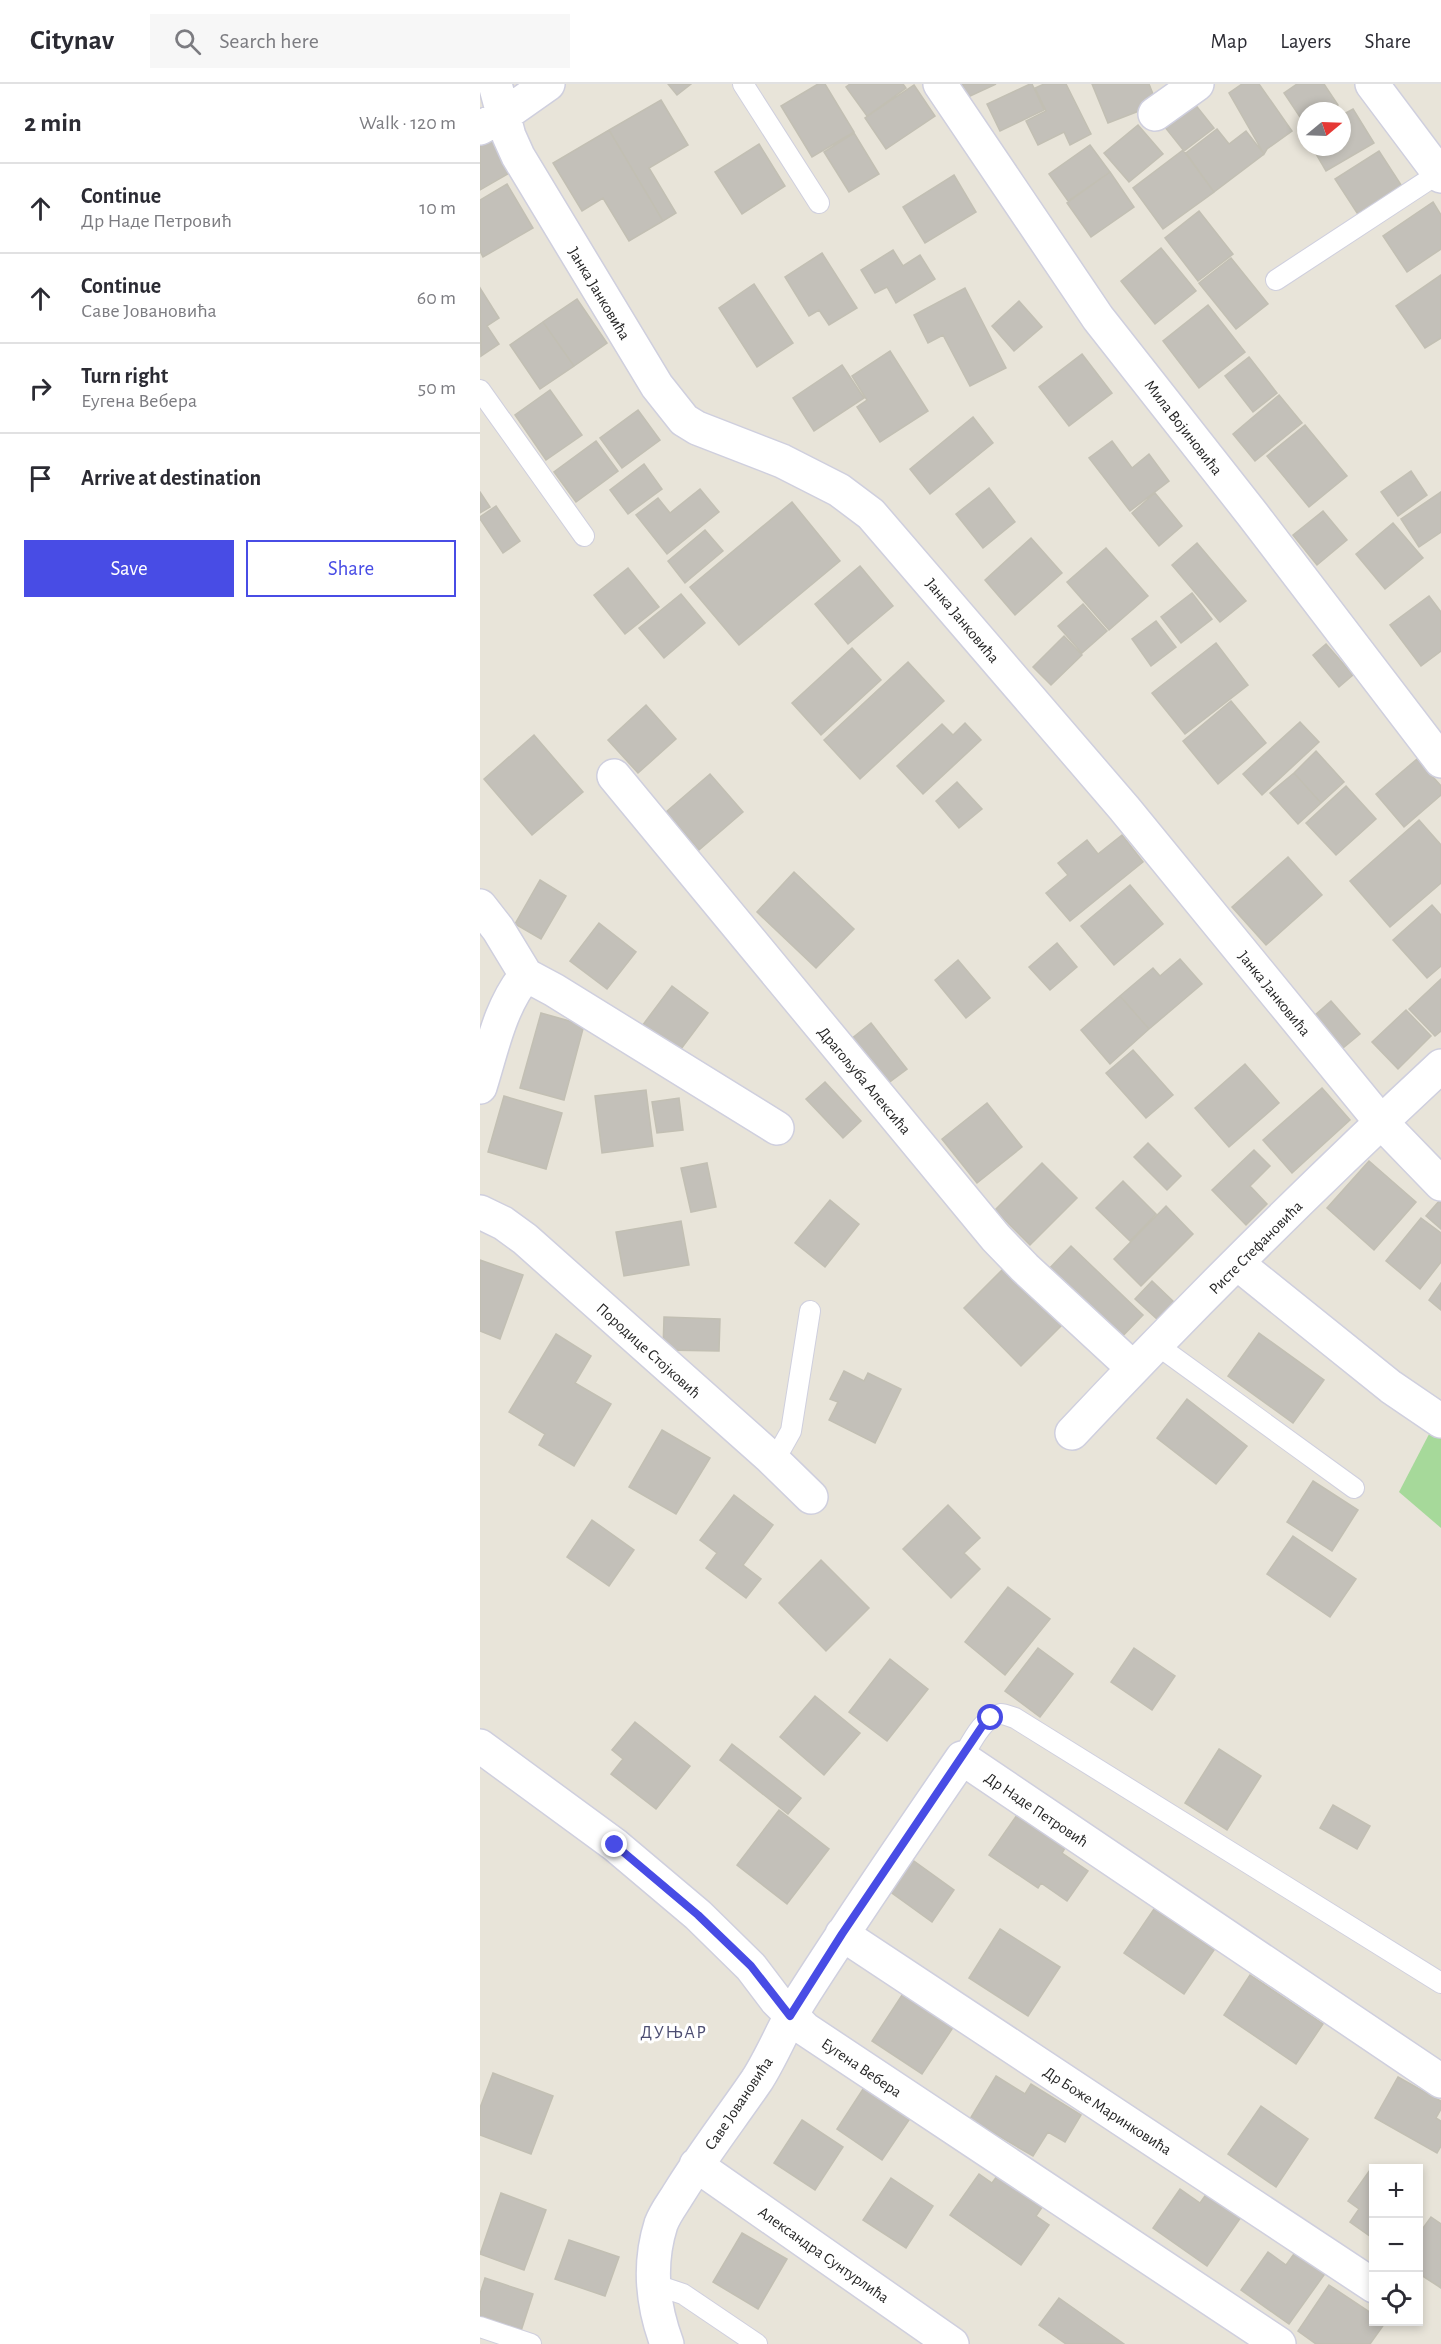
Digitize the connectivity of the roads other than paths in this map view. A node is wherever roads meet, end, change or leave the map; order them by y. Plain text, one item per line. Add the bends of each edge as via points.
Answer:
1 (495, 84) edge
2 (548, 84) edge
3 (743, 84) edge
4 (940, 84) edge
5 (1197, 84) edge
6 (1372, 84) edge
7 (1155, 114) dead end
8 (492, 122) edge
9 (1440, 174) edge
10 (819, 203) dead end
11 (1276, 280) dead end
12 (480, 390) edge
13 (584, 536) dead end
14 (1441, 760) edge
15 (614, 776) dead end
16 (480, 906) edge
17 (526, 975) junction
18 (1441, 1066) edge
19 (480, 1087) edge
20 (1381, 1122) junction
21 (777, 1128) dead end
22 (1441, 1184) edge
23 (480, 1212) edge
24 (1238, 1264) junction
25 (810, 1311) dead end
26 (1157, 1345) junction
27 (1133, 1368) junction
28 (1441, 1421) edge
29 (1072, 1433) dead end
30 (770, 1457) junction
31 (1354, 1488) dead end
32 (811, 1497) dead end
33 (480, 1746) edge
34 (962, 1758) junction
35 (842, 1934) junction
36 (1441, 1983) edge
37 (790, 2016) junction
38 (1441, 2081) edge
39 (696, 2164) junction
40 (1369, 2283) edge
41 (653, 2284) junction
42 (480, 2326) edge
43 (531, 2344) edge
44 (667, 2344) edge
45 (757, 2344) edge
46 (952, 2344) edge
47 (1279, 2344) edge

1 - 8 street, Јанка Јанковића
2 - 8 street
3 - 10 lane
4 - 14 street, Мила Војиновића via 1098,318
5 - 7 street
6 - 9 street
8 - 20 street, Јанка Јанковића via 518,156 673,408 697,428 782,461 839,490 870,514 1124,808
9 - 11 lane
12 - 13 lane
15 - 27 street, Драгољуба Алексића via 996,1238
16 - 17 street
17 - 19 street via 507,1003
17 - 21 street
18 - 20 street, Ристе Стефановића
20 - 22 street, Јанка Јанковића
20 - 24 street, Ристе Стефановића
23 - 30 street, Породице Стојковић via 525,1239
24 - 26 street, Ристе Стефановића
24 - 28 street via 1391,1387
25 - 30 lane via 791,1431 782,1447
26 - 27 street, Ристе Стефановића
26 - 31 lane
27 - 29 street, Ристе Стефановића
30 - 32 street, Породице Стојковић
33 - 37 street, Еугена Вебера via 615,1845 690,1908 751,1966
34 - 35 street, Саве Јовановића
34 - 36 lane via 991,1718 1001,1714 1015,1718
34 - 38 street, Др Наде Петровић
35 - 37 street, Саве Јовановића
35 - 40 street, Др Боже Маринковића
37 - 39 street, Саве Јовановића via 757,2079
37 - 47 street, Еугена Вебера
39 - 41 street, Саве Јовановића via 662,2221 654,2250
39 - 46 street, Александра Сунтурлића
41 - 44 street, Саве Јовановића via 655,2307
41 - 45 lane via 683,2294
42 - 43 lane

